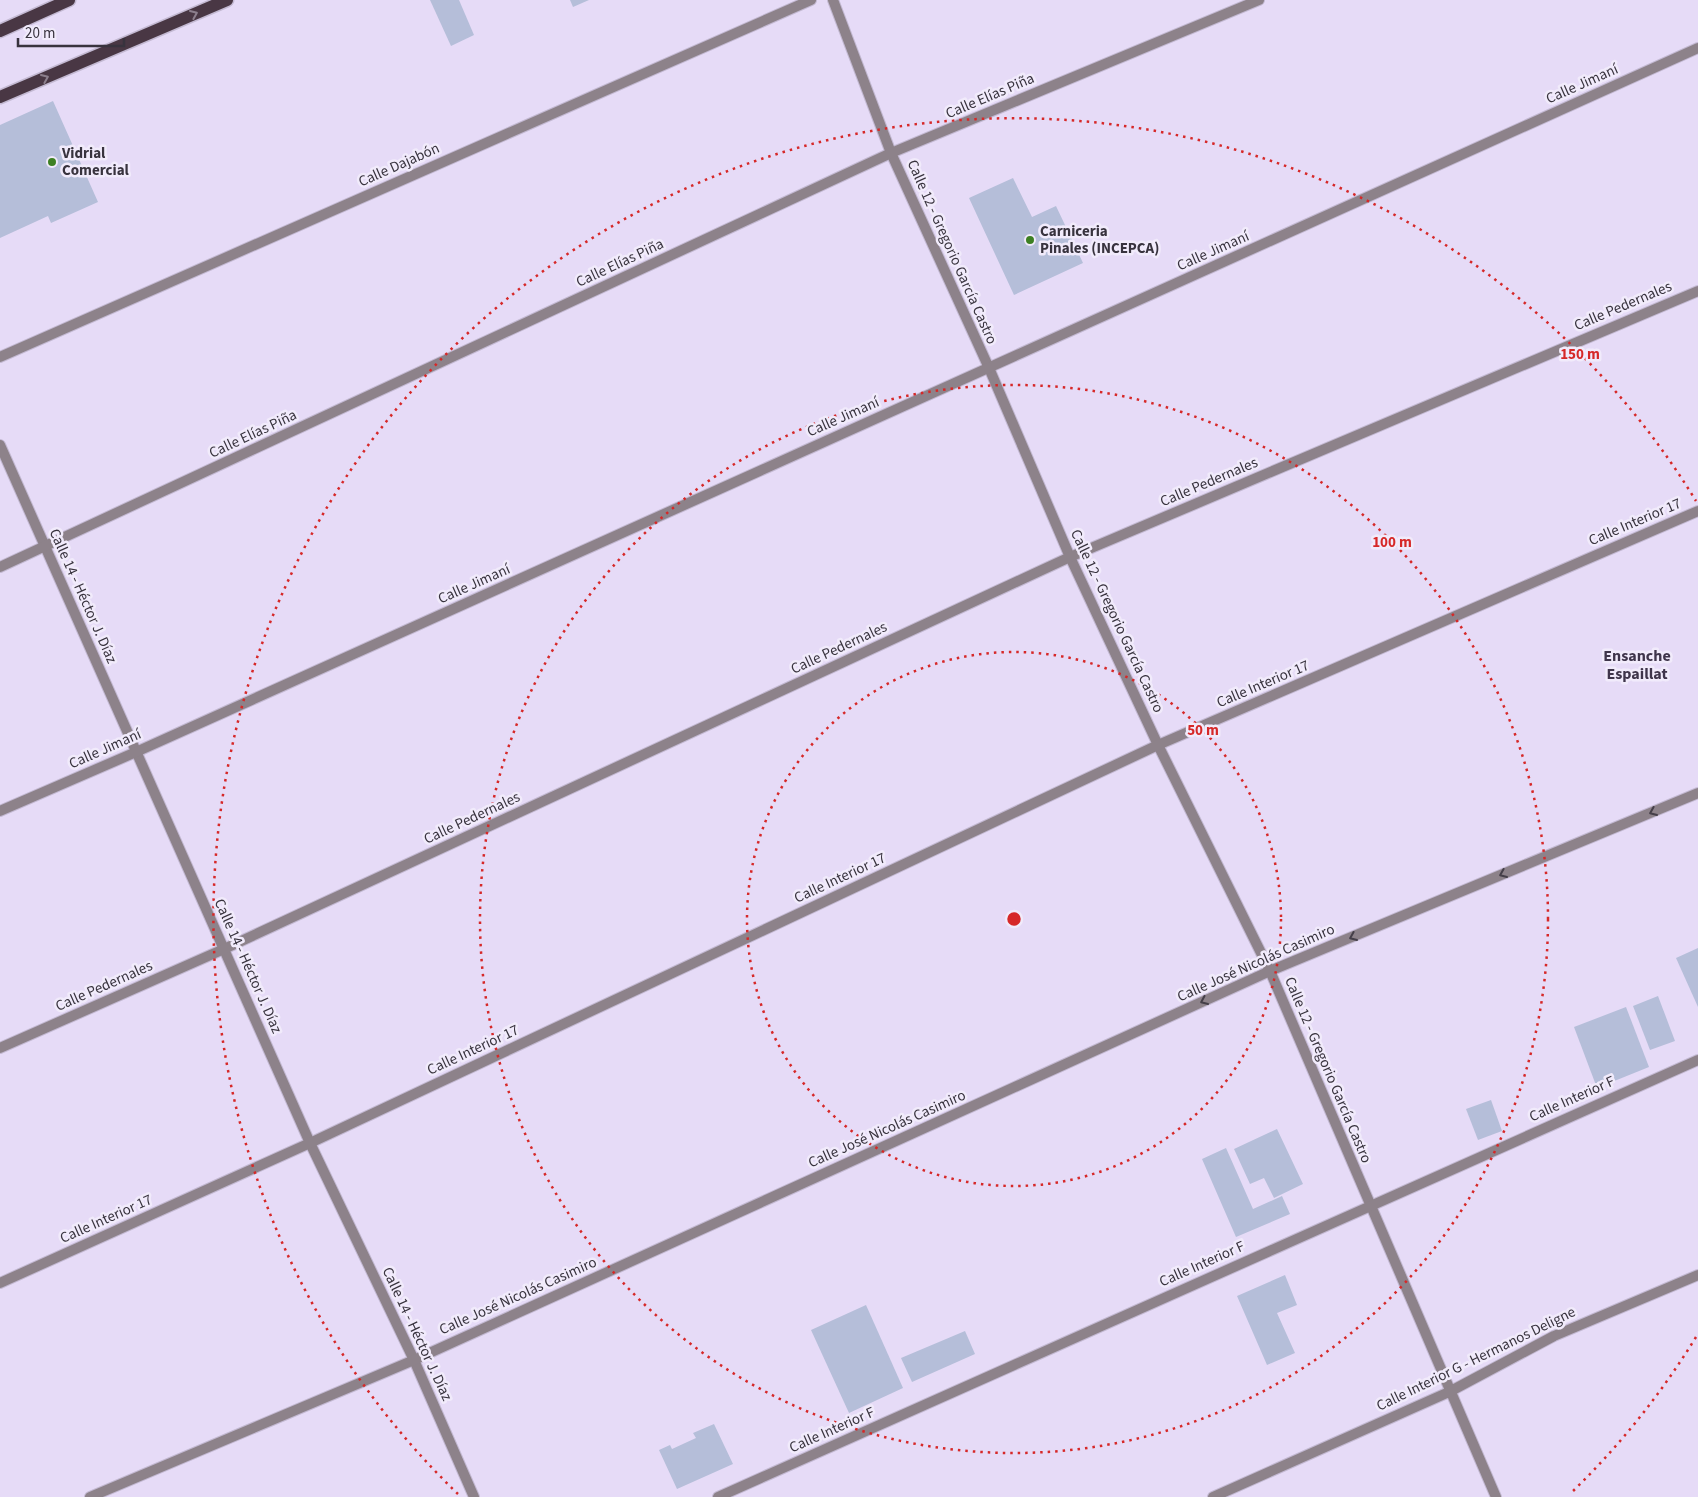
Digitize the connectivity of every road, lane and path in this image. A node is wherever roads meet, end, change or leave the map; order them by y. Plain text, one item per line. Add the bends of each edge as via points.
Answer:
1 (69, 0) edge
2 (227, 0) edge
3 (811, 0) edge
4 (833, 0) edge
5 (1259, 0) edge
6 (0, 31) edge
7 (1698, 48) edge
8 (0, 97) edge
9 (891, 153) junction
10 (1698, 290) edge
11 (0, 357) edge
12 (989, 368) junction
13 (0, 445) edge
14 (1698, 511) edge
15 (45, 547) junction
16 (1070, 557) junction
17 (0, 567) edge
18 (1158, 746) junction
19 (136, 752) junction
20 (1698, 793) edge
21 (0, 812) edge
22 (224, 949) junction
23 (1270, 972) junction
24 (0, 1048) edge
25 (1698, 1060) edge
26 (310, 1143) junction
27 (1370, 1206) junction
28 (1698, 1275) edge
29 (0, 1283) edge
30 (414, 1360) junction
31 (1449, 1392) junction
32 (90, 1497) edge
33 (474, 1497) edge
34 (718, 1497) edge
35 (1213, 1497) edge
36 (1496, 1497) edge

1 - 6 main road
8 -> 2 main road
3 - 11 street, Calle Dajabón
4 - 9 street, Calle 12 - Gregorio García Castro
5 - 9 street, Calle Elías Piña
7 - 12 street, Calle Jimaní
9 - 12 street, Calle 12 - Gregorio García Castro
9 - 15 street, Calle Elías Piña
10 - 16 street, Calle Pedernales
12 - 16 street, Calle 12 - Gregorio García Castro
12 - 19 street, Calle Jimaní
13 - 15 street, Calle 14 - Héctor J. Díaz
14 - 18 street, Calle Interior 17
15 - 17 street, Calle Elías Piña
15 - 19 street, Calle 14 - Héctor J. Díaz
16 - 18 street, Calle 12 - Gregorio García Castro
16 - 22 street, Calle Pedernales
18 - 23 street, Calle 12 - Gregorio García Castro
18 - 26 street, Calle Interior 17
19 - 21 street, Calle Jimaní
19 - 22 street, Calle 14 - Héctor J. Díaz
20 -> 23 street, Calle José Nicolás Casimiro
22 - 24 street, Calle Pedernales
22 - 26 street, Calle 14 - Héctor J. Díaz
23 - 27 street, Calle 12 - Gregorio García Castro
23 -> 30 street, Calle José Nicolás Casimiro
25 - 27 street, Calle Interior F
26 - 29 street, Calle Interior 17
26 - 30 street, Calle 14 - Héctor J. Díaz
27 - 31 street, Calle 12 - Gregorio García Castro
27 - 34 street, Calle Interior F
28 - 31 street, Calle Interior G - Hermanos Deligne via 1554,1336
30 - 32 street, Calle José Nicolás Casimiro
30 - 33 street, Calle 14 - Héctor J. Díaz
31 - 35 street, Calle Interior G - Hermanos Deligne
31 - 36 street, Calle 12 - Gregorio García Castro

